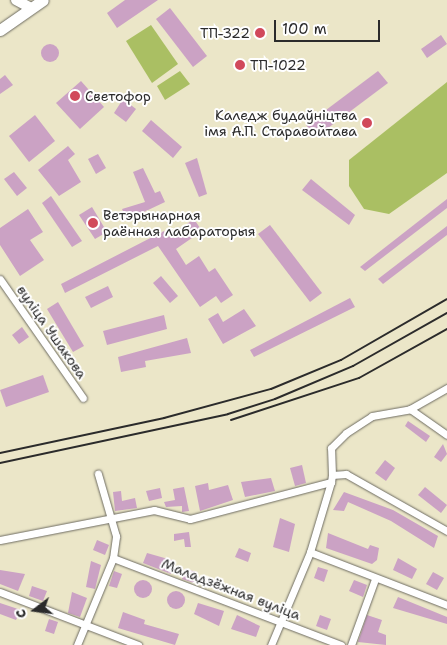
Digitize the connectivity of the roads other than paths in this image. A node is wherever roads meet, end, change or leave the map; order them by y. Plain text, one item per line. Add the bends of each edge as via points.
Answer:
1 (16, 0) edge
2 (44, 0) edge
3 (31, 8) junction
4 (0, 30) edge
5 (0, 279) edge
6 (447, 388) edge
7 (83, 398) dead end
8 (410, 409) junction
9 (447, 435) edge
10 (98, 474) dead end
11 (331, 478) junction
12 (112, 518) junction
13 (447, 531) edge
14 (0, 540) edge
15 (310, 552) junction
16 (113, 558) junction
17 (375, 579) junction
18 (0, 592) edge
19 (447, 605) edge
20 (281, 621) junction
21 (84, 625) junction
22 (77, 645) edge
23 (138, 645) edge
24 (272, 645) edge
25 (341, 645) edge
26 (351, 645) edge

1 - 3 main road
2 - 3 main road
3 - 4 main road
5 - 7 street, вуліца Ушакова
6 - 8 street
8 - 9 street
8 - 11 street via 372,416 346,433 331,448
10 - 12 street
11 - 12 street via 190,518 154,510
11 - 13 street via 346,474
11 - 15 street
12 - 14 street
12 - 16 street via 116,536
15 - 17 street
15 - 20 street
16 - 20 street, Маладзёжная вуліца
16 - 21 street
17 - 19 street
17 - 26 street
18 - 21 street
20 - 24 street
20 - 25 street, Маладзёжная вуліца
21 - 22 street
21 - 23 street

